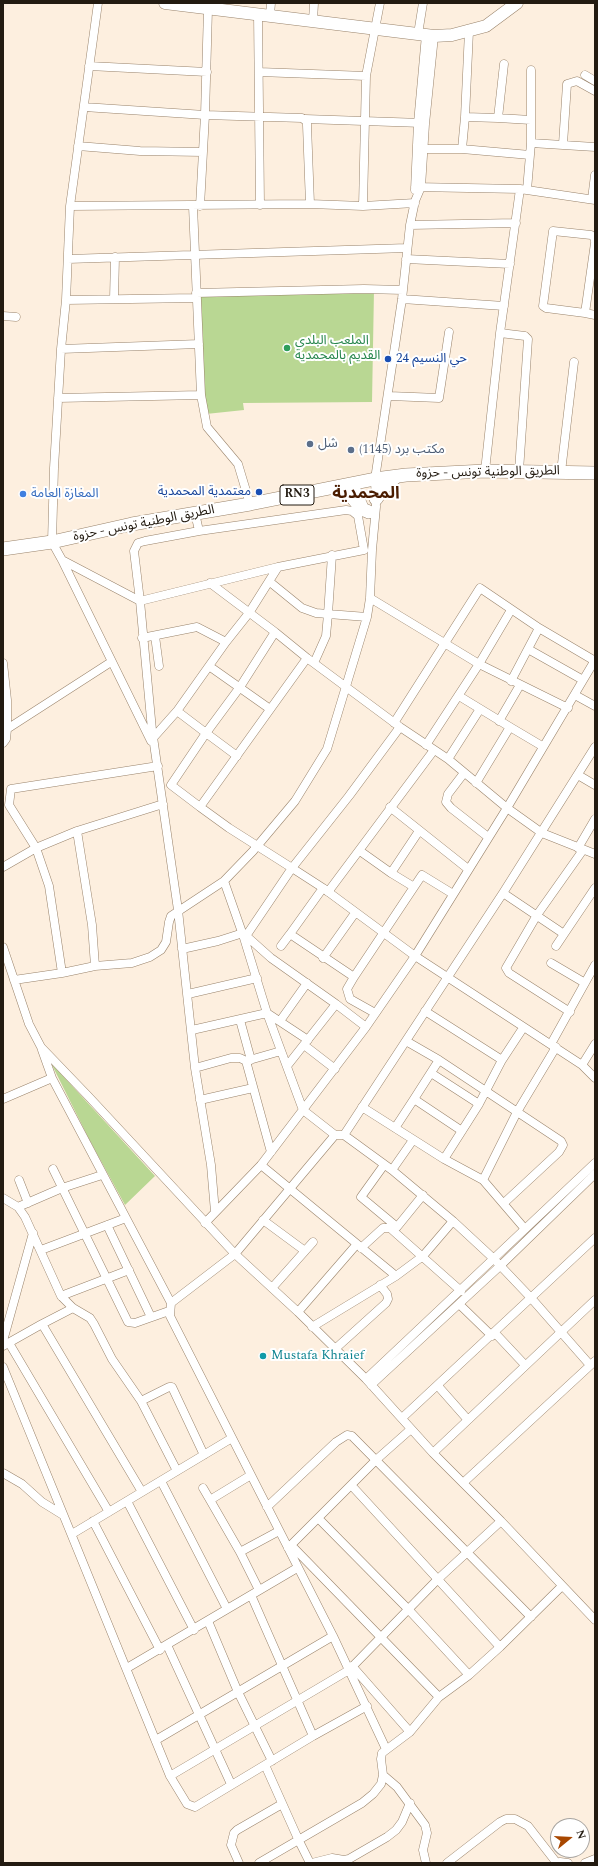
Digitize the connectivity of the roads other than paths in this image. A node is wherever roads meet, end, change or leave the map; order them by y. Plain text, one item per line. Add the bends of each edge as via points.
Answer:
1 (98, 3) edge
2 (165, 3) edge
3 (314, 3) edge
4 (380, 3) edge
5 (423, 3) edge
6 (518, 3) edge
7 (230, 7) edge
8 (208, 8) junction
9 (267, 10) edge
10 (313, 21) junction
11 (375, 30) junction
12 (470, 31) junction
13 (426, 35) junction
14 (504, 64) dead end
15 (89, 66) junction
16 (530, 70) dead end
17 (207, 72) junction
18 (259, 72) junction
19 (585, 75) dead end
20 (366, 76) junction
21 (595, 80) edge
22 (595, 91) edge
23 (84, 107) junction
24 (205, 115) junction
25 (258, 117) junction
26 (465, 117) junction
27 (498, 118) junction
28 (305, 119) junction
29 (531, 120) junction
30 (365, 121) junction
31 (421, 123) junction
32 (531, 143) junction
33 (563, 144) junction
34 (78, 146) junction
35 (595, 146) edge
36 (424, 149) junction
37 (462, 149) junction
38 (203, 152) junction
39 (530, 155) junction
40 (595, 175) edge
41 (418, 187) junction
42 (523, 189) junction
43 (594, 199) edge
44 (415, 202) junction
45 (310, 204) junction
46 (260, 205) junction
47 (70, 206) junction
48 (196, 206) junction
49 (363, 206) junction
50 (516, 223) junction
51 (410, 225) junction
52 (595, 242) edge
53 (407, 248) junction
54 (195, 254) junction
55 (115, 257) junction
56 (68, 259) junction
57 (406, 259) junction
58 (510, 264) junction
59 (403, 294) junction
60 (196, 295) junction
61 (114, 299) junction
62 (66, 300) junction
63 (504, 306) junction
64 (585, 313) junction
65 (595, 315) edge
66 (3, 316) edge
67 (16, 317) dead end
68 (449, 332) dead end
69 (500, 333) junction
70 (199, 344) junction
71 (61, 349) junction
72 (574, 362) dead end
73 (201, 395) junction
74 (389, 396) junction
75 (58, 398) junction
76 (485, 471) junction
77 (519, 471) junction
78 (561, 472) junction
79 (595, 473) edge
80 (396, 477) junction
81 (375, 479) junction
82 (354, 484) junction
83 (336, 487) junction
84 (376, 499) junction
85 (250, 504) junction
86 (195, 513) junction
87 (372, 515) junction
88 (199, 531) junction
89 (52, 542) junction
90 (3, 549) edge
91 (368, 550) junction
92 (332, 555) junction
93 (62, 560) junction
94 (278, 567) junction
95 (270, 582) junction
96 (210, 583) junction
97 (370, 598) junction
98 (140, 600) junction
99 (512, 610) junction
100 (249, 613) junction
101 (328, 614) junction
102 (367, 617) junction
103 (539, 628) junction
104 (275, 632) junction
105 (155, 636) junction
106 (142, 638) junction
107 (226, 642) junction
108 (445, 644) junction
109 (528, 650) junction
110 (310, 660) junction
111 (595, 661) edge
112 (111, 662) junction
113 (3, 663) edge
114 (479, 664) junction
115 (159, 666) dead end
116 (209, 666) junction
117 (583, 680) junction
118 (512, 681) junction
119 (520, 685) junction
120 (240, 687) junction
121 (345, 687) junction
122 (575, 695) junction
123 (459, 696) junction
124 (595, 706) edge
125 (568, 708) junction
126 (270, 709) junction
127 (480, 710) junction
128 (177, 711) junction
129 (499, 720) junction
130 (397, 725) junction
131 (510, 727) junction
132 (7, 729) junction
133 (206, 733) junction
134 (153, 738) junction
135 (3, 743) edge
136 (426, 745) junction
137 (542, 746) junction
138 (595, 747) edge
139 (155, 748) junction
140 (434, 750) junction
141 (237, 756) junction
142 (448, 759) junction
143 (158, 766) junction
144 (464, 773) junction
145 (578, 775) junction
146 (159, 779) junction
147 (476, 783) junction
148 (171, 785) junction
149 (595, 785) edge
150 (163, 804) junction
151 (390, 807) junction
152 (200, 808) junction
153 (507, 808) junction
154 (595, 819) edge
155 (77, 831) junction
156 (419, 831) junction
157 (542, 833) junction
158 (488, 837) junction
159 (258, 845) junction
160 (36, 848) junction
161 (580, 849) junction
162 (360, 851) junction
163 (595, 854) edge
164 (3, 866) edge
165 (292, 868) junction
166 (468, 870) junction
167 (391, 873) junction
168 (224, 881) junction
169 (414, 887) junction
170 (595, 888) edge
171 (325, 890) junction
172 (504, 893) junction
173 (453, 894) junction
174 (592, 899) edge
175 (178, 910) junction
176 (355, 913) junction
177 (537, 915) junction
178 (244, 934) junction
179 (290, 934) junction
180 (564, 934) junction
181 (384, 935) junction
182 (281, 946) dead end
183 (556, 946) dead end
184 (3, 947) edge
185 (182, 949) junction
186 (415, 956) junction
187 (324, 958) junction
188 (552, 963) dead end
189 (595, 965) edge
190 (95, 966) junction
191 (62, 973) junction
192 (354, 977) junction
193 (447, 977) junction
194 (257, 978) junction
195 (14, 980) junction
196 (307, 983) junction
197 (585, 983) junction
198 (188, 994) junction
199 (336, 1004) junction
200 (425, 1011) junction
201 (570, 1012) junction
202 (267, 1013) junction
203 (375, 1013) junction
204 (240, 1020) junction
205 (280, 1020) junction
206 (366, 1027) junction
207 (523, 1028) junction
208 (192, 1030) junction
209 (406, 1041) junction
210 (306, 1043) junction
211 (595, 1044) edge
212 (554, 1046) junction
213 (41, 1047) junction
214 (281, 1051) junction
215 (439, 1060) junction
216 (502, 1060) junction
217 (248, 1061) junction
218 (582, 1065) junction
219 (287, 1066) junction
220 (195, 1068) junction
221 (335, 1069) junction
222 (431, 1073) junction
223 (52, 1078) junction
224 (595, 1078) edge
225 (253, 1088) junction
226 (485, 1091) junction
227 (3, 1099) edge
228 (414, 1099) junction
229 (200, 1100) junction
230 (479, 1104) junction
231 (362, 1107) junction
232 (303, 1110) junction
233 (517, 1112) junction
234 (395, 1128) junction
235 (462, 1131) junction
236 (340, 1135) junction
237 (413, 1140) junction
238 (271, 1152) junction
239 (444, 1159) junction
240 (595, 1163) edge
241 (261, 1165) junction
242 (384, 1165) junction
243 (53, 1169) dead end
244 (392, 1170) junction
245 (102, 1174) junction
246 (595, 1174) edge
247 (19, 1180) dead end
248 (483, 1180) junction
249 (62, 1188) junction
250 (290, 1189) junction
251 (423, 1195) junction
252 (3, 1198) edge
253 (28, 1203) junction
254 (504, 1203) junction
255 (18, 1207) junction
256 (215, 1212) junction
257 (126, 1218) junction
258 (263, 1220) junction
259 (453, 1221) junction
260 (206, 1223) junction
261 (107, 1225) junction
262 (396, 1229) junction
263 (525, 1229) junction
264 (33, 1233) junction
265 (85, 1233) junction
266 (595, 1238) edge
267 (313, 1242) dead end
268 (359, 1246) junction
269 (41, 1250) junction
270 (305, 1251) junction
271 (234, 1254) junction
272 (423, 1256) junction
273 (494, 1259) junction
274 (500, 1266) junction
275 (128, 1270) junction
276 (396, 1276) junction
277 (107, 1279) junction
278 (380, 1285) junction
279 (272, 1288) junction
280 (461, 1291) junction
281 (61, 1296) junction
282 (532, 1299) junction
283 (595, 1300) edge
284 (459, 1304) junction
285 (170, 1307) junction
286 (73, 1308) junction
287 (298, 1312) junction
288 (151, 1317) junction
289 (42, 1324) junction
290 (312, 1327) junction
291 (561, 1333) junction
292 (493, 1335) junction
293 (5, 1343) edge
294 (335, 1349) junction
295 (592, 1363) edge
296 (525, 1365) junction
297 (3, 1367) edge
298 (368, 1382) junction
299 (438, 1386) junction
300 (141, 1401) junction
301 (402, 1418) junction
302 (468, 1420) junction
303 (411, 1429) junction
304 (232, 1438) junction
305 (433, 1453) junction
306 (204, 1455) junction
307 (376, 1460) junction
308 (177, 1471) junction
309 (3, 1473) edge
310 (250, 1475) junction
311 (161, 1481) junction
312 (462, 1483) junction
313 (352, 1486) junction
314 (203, 1488) dead end
315 (142, 1492) junction
316 (210, 1500) junction
317 (127, 1501) junction
318 (267, 1506) junction
319 (109, 1512) junction
320 (63, 1515) junction
321 (318, 1518) junction
322 (93, 1521) junction
323 (501, 1521) junction
324 (279, 1531) junction
325 (72, 1534) junction
326 (290, 1546) junction
327 (240, 1552) junction
328 (467, 1552) junction
329 (297, 1568) junction
330 (437, 1580) junction
331 (562, 1586) junction
332 (259, 1590) junction
333 (251, 1595) junction
334 (227, 1609) junction
335 (408, 1609) junction
336 (531, 1616) junction
337 (595, 1620) edge
338 (208, 1621) junction
339 (194, 1630) junction
340 (333, 1636) junction
341 (380, 1637) junction
342 (167, 1645) junction
343 (500, 1647) junction
344 (160, 1650) junction
345 (283, 1666) junction
346 (127, 1668) junction
347 (350, 1668) junction
348 (469, 1674) junction
349 (238, 1692) junction
350 (439, 1697) junction
351 (298, 1701) junction
352 (367, 1706) junction
353 (199, 1714) junction
354 (255, 1726) junction
355 (410, 1732) junction
356 (313, 1736) junction
357 (156, 1740) junction
358 (214, 1749) junction
359 (386, 1750) junction
360 (269, 1763) junction
361 (383, 1775) junction
362 (170, 1776) junction
363 (231, 1784) junction
364 (410, 1803) junction
365 (282, 1804) junction
366 (299, 1841) junction
367 (595, 1859) edge
368 (239, 1863) edge
369 (259, 1863) edge
370 (311, 1863) edge
371 (425, 1863) edge
372 (447, 1863) edge
373 (555, 1863) edge
374 (568, 1863) edge
375 (585, 1863) edge

1 - 15 street
2 - 8 street
3 - 10 street
4 - 11 street
5 - 13 street
6 - 12 street via 486,26
7 - 8 street
7 - 9 street
8 - 17 street
9 - 10 street
9 - 18 street
10 - 11 street
11 - 13 street
11 - 20 street
12 - 13 street
12 - 26 street
13 - 31 street
14 - 27 street
15 - 17 street
15 - 23 street
16 - 29 street
17 - 24 street
18 - 20 street
18 - 25 street
19 - 21 street
20 - 30 street
22 - 33 street via 577,81 567,84
23 - 24 street
23 - 34 street
24 - 25 street
24 - 38 street
25 - 28 street
25 - 46 street
26 - 27 street
26 - 37 street
27 - 29 street
28 - 30 street
28 - 45 street
29 - 32 street
30 - 31 street
30 - 49 street
31 - 36 street
31 - 41 street
32 - 33 street
32 - 39 street
33 - 35 street
34 - 38 street via 140,151
34 - 47 street
36 - 37 street
36 - 41 street
37 - 39 street
38 - 48 street
39 - 42 street
40 - 43 street
41 - 42 street
41 - 44 street
42 - 43 street
42 - 50 street
44 - 49 street
44 - 51 street
45 - 46 street
45 - 49 street
46 - 48 street
47 - 48 street
47 - 56 street
48 - 54 street
50 - 51 street
50 - 58 street
51 - 53 street
52 - 64 street
52 - 64 street via 591,235 555,230 551,233 543,306
53 - 54 street
53 - 57 street
54 - 55 street
54 - 60 street
55 - 56 street
55 - 61 street
56 - 62 street
57 - 58 street
57 - 59 street
58 - 63 street
59 - 60 street via 364,289
59 - 63 street
59 - 74 street
60 - 61 street
60 - 70 street
61 - 62 street
62 - 71 street
63 - 69 street
64 - 65 street
66 - 67 street
68 - 74 street via 439,398
69 - 76 street
69 - 77 street via 524,336 528,340
70 - 71 street
70 - 73 street
71 - 75 street
72 - 78 street
73 - 75 street
73 - 85 street via 206,427 238,464
74 - 81 street
75 - 89 street
76 - 77 main road, الطريق الوطنية تونس - حزوة / RN3
76 - 80 main road, الطريق الوطنية تونس - حزوة / RN3 via 434,472
77 - 78 main road, الطريق الوطنية تونس - حزوة / RN3
78 - 79 main road, الطريق الوطنية تونس - حزوة / RN3
80 - 81 main road, الطريق الوطنية تونس - حزوة / RN3
80 - 84 main road via 386,484
81 - 82 main road, الطريق الوطنية تونس - حزوة / RN3
81 - 84 street
82 - 83 main road, الطريق الوطنية تونس - حزوة / RN3
82 - 87 street via 360,499
83 - 85 main road, الطريق الوطنية تونس - حزوة / RN3
83 - 87 main road via 350,495 362,509
84 - 87 street
85 - 86 main road, الطريق الوطنية تونس - حزوة / RN3
86 - 88 street
86 - 89 main road, الطريق الوطنية تونس - حزوة / RN3
87 - 91 street
88 - 91 street via 346,510 358,516
88 - 98 street via 138,543 134,551
89 - 90 main road, الطريق الوطنية تونس - حزوة / RN3
89 - 93 street
91 - 92 street
91 - 97 street
92 - 94 street
92 - 101 street
93 - 98 street
93 - 112 street
94 - 95 street
94 - 96 street
95 - 100 street
95 - 101 street via 302,608
96 - 98 street
96 - 100 street
97 - 102 street
97 - 108 street
98 - 106 street
99 - 103 street
99 - 108 street via 480,588
99 - 114 street
100 - 104 street
100 - 107 street
101 - 102 street
101 - 110 street via 326,636
102 - 121 street
103 - 109 street
103 - 111 street
104 - 110 street
104 - 120 street
105 - 106 street
105 - 107 street via 196,627
105 - 115 street
106 - 134 street
107 - 116 street
108 - 114 street
108 - 130 street
109 - 117 street
109 - 118 street
110 - 121 street
110 - 126 street
111 - 117 street
112 - 132 street
112 - 139 street
113 - 132 street
114 - 118 street
114 - 123 street
116 - 120 street
116 - 128 street
117 - 122 street
118 - 119 street
119 - 125 street
119 - 129 street
120 - 126 street
120 - 133 street
121 - 130 street
121 - 159 street via 327,749 295,801
122 - 124 street
122 - 125 street
123 - 127 street
123 - 136 street
125 - 137 street
126 - 141 street
127 - 129 street
127 - 142 street
128 - 133 street
128 - 134 street
129 - 131 street
130 - 136 street
130 - 165 street via 349,796
131 - 137 street
131 - 147 street
132 - 135 street via 6,740
133 - 141 street
133 - 148 street
134 - 139 street
136 - 140 street
137 - 153 street
138 - 145 street
139 - 143 street
140 - 142 street
140 - 151 street
141 - 152 street
142 - 144 street
143 - 146 street
143 - 160 street via 12,789 9,805
144 - 147 street
144 - 158 street via 448,794 446,802
145 - 149 street
145 - 157 street
146 - 148 street
146 - 150 street
147 - 153 street
148 - 152 street
150 - 155 street
150 - 175 street
151 - 156 street
151 - 162 street
152 - 159 street
153 - 157 street
153 - 158 street
154 - 161 street
155 - 160 street
155 - 190 street via 92,925
156 - 166 street
156 - 167 street
157 - 161 street
157 - 172 street
158 - 166 street
159 - 165 street
159 - 168 street
160 - 164 street
160 - 191 street via 49,886
161 - 163 street
161 - 177 street
162 - 167 street
162 - 171 street
165 - 171 street
165 - 178 street
166 - 173 street
167 - 169 street
168 - 175 street via 211,892
168 - 178 street
169 - 173 street via 422,875
169 - 181 street
170 - 174 street
171 - 176 street
171 - 179 street
172 - 177 street
172 - 193 street
173 - 186 street
174 - 180 street
175 - 185 street
175 - 190 street via 171,916 166,942 161,950 132,963
176 - 181 street
176 - 187 street
177 - 180 street
177 - 201 street via 506,970
178 - 185 street
178 - 194 street
178 - 196 street via 271,958
179 - 182 street
179 - 187 street
180 - 183 street
181 - 186 street
181 - 192 street
184 - 195 street
185 - 198 street
186 - 193 street
186 - 203 street
187 - 192 street
188 - 197 street
189 - 197 street
190 - 191 street
191 - 195 street
192 - 203 street via 348,989 350,999
193 - 200 street
193 - 207 street
194 - 198 street
194 - 202 street
195 - 213 street via 29,1024
196 - 199 street
196 - 205 street
197 - 201 street
198 - 208 street
199 - 206 street
199 - 210 street
200 - 209 street
200 - 216 street
201 - 212 street
202 - 204 street
202 - 205 street
202 - 214 street
203 - 206 street
204 - 208 street
204 - 217 street
205 - 210 street
206 - 221 street
207 - 212 street
207 - 216 street
208 - 220 street
209 - 215 street
209 - 231 street
210 - 219 street
210 - 221 street
211 - 218 street
212 - 218 street
212 - 233 street
213 - 223 street
213 - 260 street
214 - 217 street
214 - 219 street
215 - 222 street
215 - 226 street
216 - 226 street
217 - 220 street via 231,1058
217 - 225 street
218 - 224 street
219 - 232 street
220 - 229 street
221 - 232 street
222 - 228 street
222 - 230 street
223 - 227 street
223 - 245 street
225 - 229 street
225 - 238 street
226 - 230 street
226 - 233 street
228 - 234 street
228 - 235 street
229 - 256 street via 211,1165
230 - 235 street
231 - 234 street
231 - 236 street
232 - 236 street
232 - 238 street
233 - 248 street
233 - 254 street via 558,1137 563,1145 559,1152
234 - 237 street
235 - 239 street
236 - 242 street
236 - 250 street
237 - 239 street
237 - 244 street
238 - 241 street
239 - 248 street
240 - 263 street
241 - 250 street
241 - 256 street
242 - 244 street
242 - 262 street via 361,1197
243 - 249 street
244 - 251 street
245 - 249 street
245 - 257 street
246 - 274 street
247 - 253 street
248 - 254 street
249 - 253 street
249 - 265 street
250 - 258 street
250 - 268 street
251 - 259 street
251 - 262 street
252 - 255 street
253 - 255 street
254 - 263 street
255 - 264 street
256 - 260 street
257 - 261 street
257 - 285 street
258 - 270 street
258 - 271 street
259 - 272 street
259 - 273 street
260 - 271 street
261 - 265 street
261 - 275 street
262 - 268 street via 383,1228
262 - 272 street
263 - 273 street
264 - 269 street
264 - 293 street
265 - 269 street
265 - 277 street
266 - 282 street
267 - 270 street
268 - 276 street
268 - 287 street
269 - 281 street
270 - 279 street
271 - 279 street
271 - 285 street
272 - 276 street
272 - 280 street
273 - 274 street
273 - 280 street
274 - 282 street
274 - 284 street
275 - 277 street
275 - 288 street
276 - 278 street
277 - 281 street
277 - 288 street via 128,1322 135,1323
278 - 290 street
278 - 294 street via 387,1294 386,1303
279 - 287 street
280 - 298 street
281 - 286 street
282 - 291 street
282 - 292 street
283 - 291 street
284 - 292 street
284 - 298 street
285 - 288 street
285 - 304 street via 170,1316
286 - 289 street
286 - 300 street via 92,1321 112,1359
287 - 290 street
289 - 293 street
289 - 315 street
290 - 294 street
291 - 295 street
291 - 296 street
292 - 296 street
292 - 299 street
293 - 319 street
294 - 298 street
295 - 312 street
296 - 302 street
297 - 320 street
298 - 301 street
299 - 301 street
299 - 302 street
300 - 306 street via 168,1387 172,1388
300 - 308 street
301 - 303 street
302 - 305 street
303 - 305 street
303 - 307 street
304 - 306 street
304 - 310 street
305 - 312 street
306 - 308 street
307 - 313 street
307 - 318 street via 352,1436 347,1435 336,1442
307 - 328 street
308 - 311 street
309 - 320 street
310 - 316 street
310 - 318 street
311 - 315 street
311 - 334 street
312 - 323 street
313 - 321 street
313 - 330 street
314 - 316 street
315 - 317 street
316 - 327 street
317 - 319 street
317 - 339 street
318 - 324 street
319 - 322 street
320 - 325 street
321 - 326 street
321 - 335 street
322 - 325 street
322 - 344 street
323 - 328 street
323 - 331 street
324 - 326 street
324 - 327 street
325 - 346 street
326 - 329 street
326 - 341 street
327 - 332 street
328 - 330 street
328 - 336 street
329 - 332 street
329 - 340 street
330 - 335 street
330 - 343 street
331 - 336 street
331 - 337 street
332 - 333 street
333 - 334 street
333 - 345 street
334 - 338 street
335 - 341 street
335 - 348 street
336 - 343 street
338 - 339 street
338 - 349 street
339 - 342 street
340 - 345 street
340 - 347 street
341 - 347 street
341 - 350 street
342 - 344 street
342 - 353 street
343 - 348 street
344 - 346 street
345 - 349 street
345 - 351 street
346 - 357 street
347 - 351 street
347 - 352 street
347 - 355 street
348 - 350 street
349 - 353 street
349 - 354 street
350 - 355 street
351 - 354 street
351 - 356 street
352 - 356 street
352 - 359 street
353 - 357 street
353 - 358 street
354 - 358 street
354 - 360 street
355 - 359 street
356 - 360 street
357 - 362 street
358 - 362 street
358 - 363 street
359 - 361 street via 381,1756
360 - 363 street
360 - 365 street
361 - 364 street
361 - 366 street via 381,1784 362,1803
362 - 363 street via 186,1804 192,1807
364 - 370 street via 402,1822 387,1837 349,1859 332,1858
364 - 371 street via 426,1829 423,1850
365 - 366 street
365 - 368 street via 234,1833 231,1845
366 - 369 street
366 - 370 street
367 - 375 street
372 - 373 street via 506,1819 515,1819 528,1826
373 - 374 street

